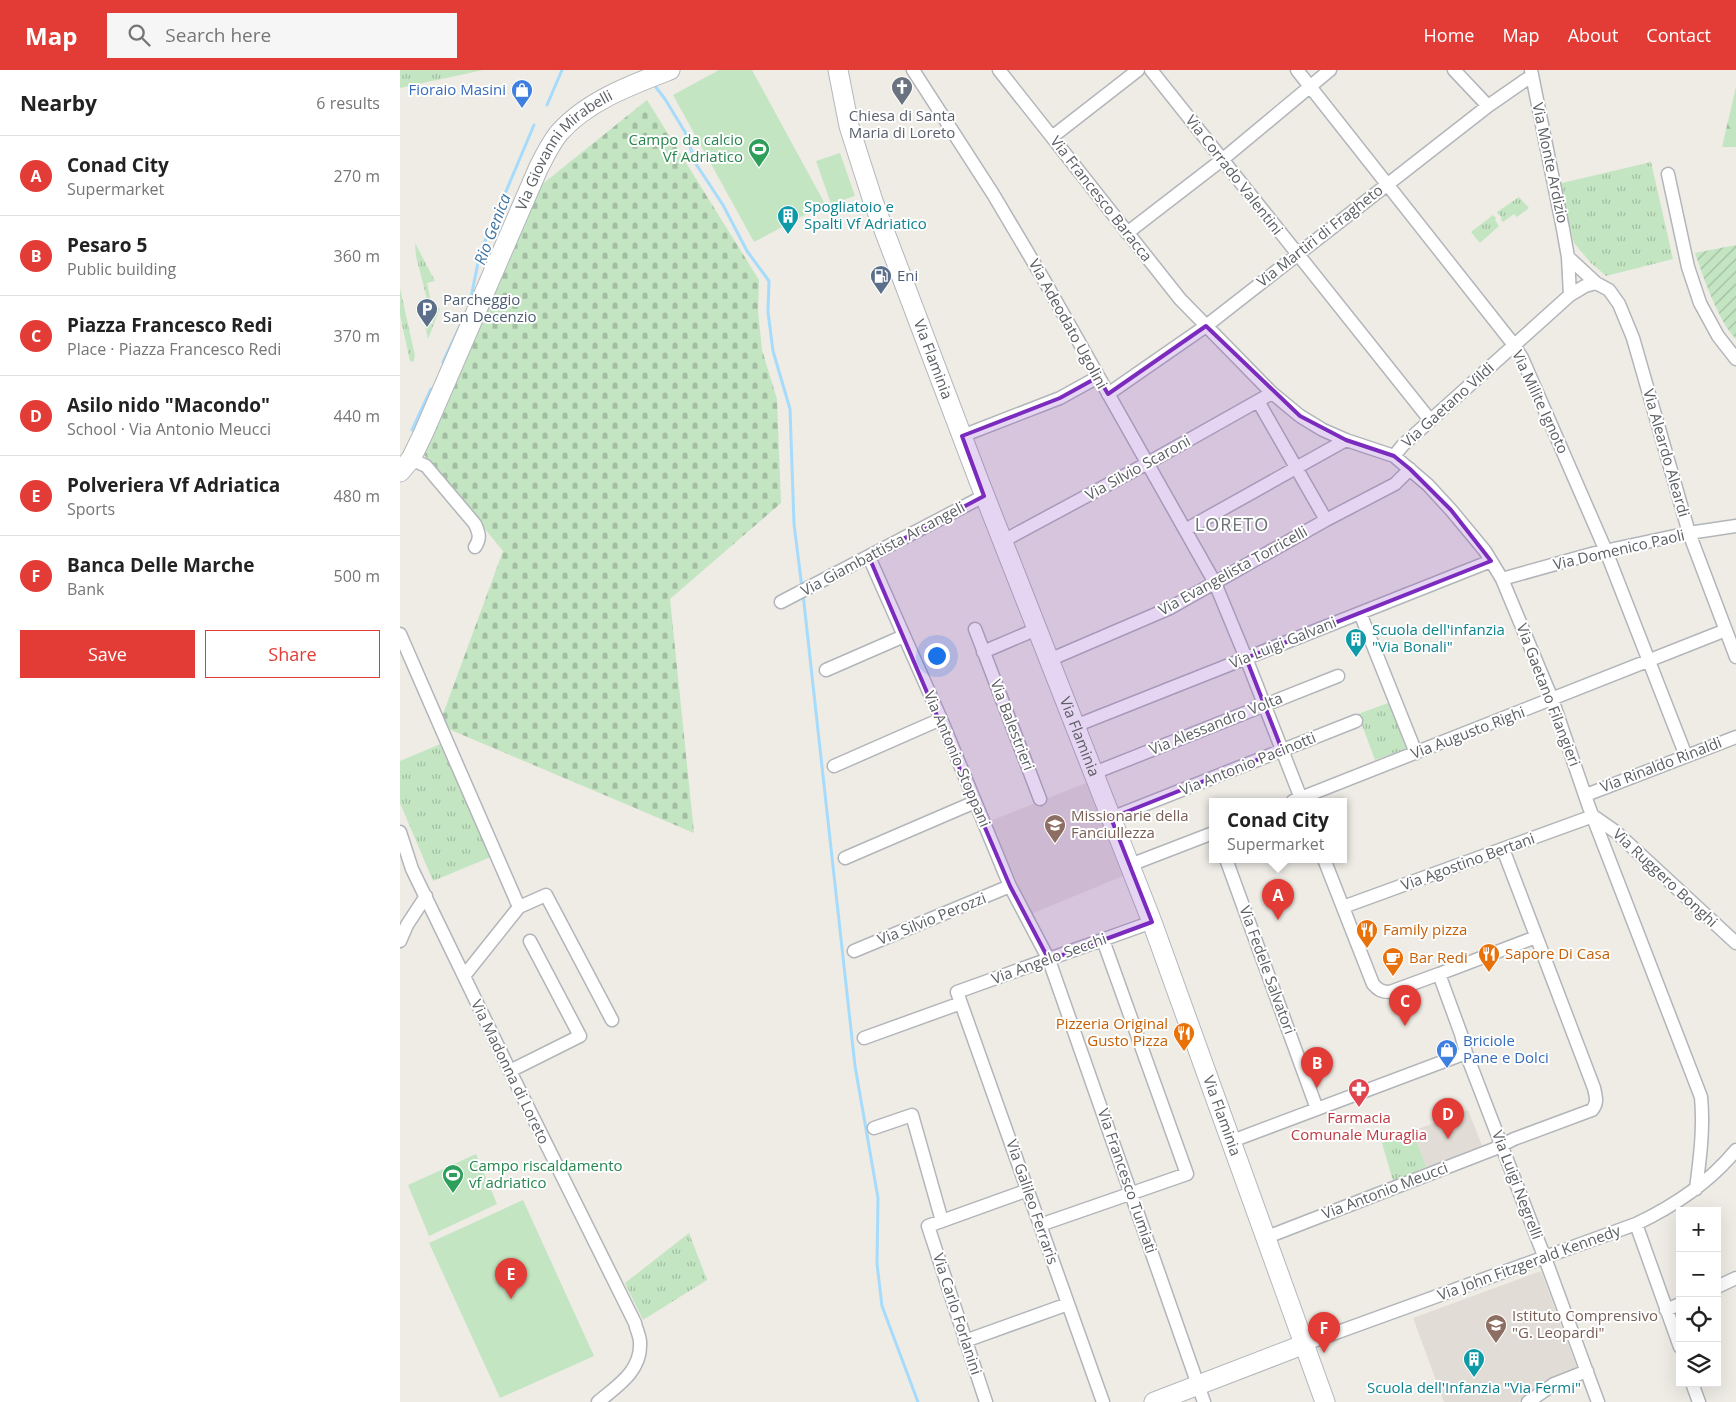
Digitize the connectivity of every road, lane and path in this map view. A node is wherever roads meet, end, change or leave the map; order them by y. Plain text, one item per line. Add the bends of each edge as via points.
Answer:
1 (670, 70) edge
2 (838, 70) edge
3 (913, 70) edge
4 (999, 70) edge
5 (1138, 70) edge
6 (1151, 70) edge
7 (1297, 70) edge
8 (1330, 70) edge
9 (1454, 70) edge
10 (1532, 74) edge
11 (1310, 86) junction
12 (1488, 106) junction
13 (1052, 137) junction
14 (1223, 159) junction
15 (1668, 174) dead end
16 (1386, 184) junction
17 (1127, 233) junction
18 (1297, 255) junction
19 (1568, 257) junction
20 (1596, 283) junction
21 (1570, 295) junction
22 (1206, 326) junction
23 (1514, 345) junction
24 (1736, 357) edge
25 (1098, 377) junction
26 (1272, 392) junction
27 (1108, 394) junction
28 (1258, 401) junction
29 (1430, 420) junction
30 (962, 436) junction
31 (1346, 440) junction
32 (1394, 456) junction
33 (404, 462) edge
34 (1146, 464) junction
35 (1296, 468) junction
36 (1410, 469) junction
37 (984, 496) junction
38 (1326, 520) junction
39 (1736, 526) edge
40 (1185, 530) junction
41 (1689, 533) junction
42 (1003, 541) junction
43 (475, 546) dead end
44 (1606, 551) junction
45 (869, 556) junction
46 (1492, 561) junction
47 (1502, 579) junction
48 (1215, 584) junction
49 (781, 602) dead end
50 (1360, 613) junction
51 (975, 629) dead end
52 (1037, 629) junction
53 (1726, 630) junction
54 (400, 634) edge
55 (904, 636) junction
56 (983, 652) junction
57 (1736, 657) edge
58 (1246, 658) junction
59 (1049, 660) junction
60 (1649, 662) junction
61 (826, 670) dead end
62 (1338, 676) dead end
63 (1552, 700) junction
64 (1264, 705) junction
65 (941, 720) junction
66 (1356, 721) dead end
67 (1075, 726) junction
68 (1736, 737) edge
69 (1282, 750) junction
70 (1416, 753) junction
71 (1686, 756) junction
72 (834, 766) dead end
73 (1094, 773) junction
74 (1586, 795) junction
75 (1040, 798) dead end
76 (1298, 798) edge
77 (1304, 798) edge
78 (975, 802) junction
79 (1593, 816) junction
80 (1111, 818) junction
81 (400, 832) edge
82 (1209, 835) edge
83 (1503, 849) junction
84 (845, 858) dead end
85 (1227, 863) edge
86 (1326, 863) edge
87 (1130, 866) junction
88 (406, 867) edge
89 (1010, 886) junction
90 (426, 896) junction
91 (519, 907) junction
92 (1343, 907) junction
93 (1152, 922) junction
94 (1536, 937) junction
95 (400, 940) edge
96 (1103, 940) junction
97 (530, 941) dead end
98 (1736, 943) edge
99 (854, 951) dead end
100 (1049, 960) junction
101 (1439, 974) junction
102 (464, 976) junction
103 (961, 1002) junction
104 (612, 1020) dead end
105 (864, 1038) dead end
106 (1466, 1053) junction
107 (510, 1071) junction
108 (1317, 1109) junction
109 (874, 1128) dead end
110 (1232, 1141) junction
111 (1502, 1145) junction
112 (1736, 1150) edge
113 (1696, 1188) junction
114 (1028, 1190) junction
115 (1132, 1193) junction
116 (942, 1221) junction
117 (1636, 1224) junction
118 (1040, 1226) junction
119 (1267, 1237) junction
120 (1544, 1257) junction
121 (1736, 1278) edge
122 (1721, 1285) edge
123 (1068, 1304) junction
124 (1676, 1306) edge
125 (1666, 1310) junction
126 (965, 1341) junction
127 (1678, 1342) edge
128 (1305, 1344) junction
129 (1587, 1372) junction
130 (1693, 1387) edge
131 (1201, 1394) edge
132 (598, 1402) edge
133 (986, 1402) edge
134 (1103, 1402) edge
135 (1154, 1402) edge
136 (1325, 1402) edge
137 (1528, 1402) edge
138 (1598, 1402) edge
139 (1699, 1402) edge

1 - 33 street, Via Giovanni Mirabelli via 601,100 560,131 552,142 424,432 410,448
2 - 30 street, Via Flaminia via 849,126 873,201
3 - 25 street, Via Adeodato Ugolini via 993,194
4 - 13 street, Via Francesco Baracca
5 - 13 street
6 - 14 street, Via Corrado Valentini
7 - 11 street, Via Milite Ignoto
8 - 11 street
9 - 12 street
10 - 12 street, Via Martiri di Fragheto
10 - 19 street, Via Monte Ardizio
11 - 14 street
11 - 16 street, Via Milite Ignoto
12 - 16 street, Via Martiri di Fragheto
13 - 17 street, Via Francesco Baracca
14 - 17 street
14 - 18 street, Via Corrado Valentini
15 - 24 street via 1688,267 1700,303 1718,336
16 - 18 street, Via Martiri di Fragheto
16 - 23 street, Via Milite Ignoto
17 - 22 street, Via Francesco Baracca
18 - 22 street, Via Martiri di Fragheto
18 - 29 street, Via Corrado Valentini
19 - 20 street
19 - 21 street, Via Monte Ardizio
20 - 21 street
20 - 41 street, Via Aleardo Aleardi via 1609,290 1619,304 1633,338
21 - 23 street, Via Gaetano Vildi
22 - 26 street, Via Gaetano Filangieri
22 - 27 street, Via Martiri di Fragheto
23 - 29 street, Via Gaetano Vildi
23 - 44 street, Via Milite Ignoto
25 - 27 street, Via Adeodato Ugolini
25 - 30 street via 1060,398
26 - 28 street, Via Silvio Scaroni
26 - 31 street, Via Gaetano Filangieri via 1300,416
27 - 34 street, Via Adeodato Ugolini
28 - 34 street, Via Silvio Scaroni
28 - 35 street
29 - 32 street, Via Gaetano Vildi
30 - 37 street, Via Flaminia
31 - 32 street, Via Gaetano Filangieri
31 - 35 street
32 - 36 street, Via Gaetano Filangieri
33 - 43 street, Via Giovanni Mirabelli via 426,466 475,524 479,534
34 - 40 street, Via Adeodato Ugolini
34 - 42 street, Via Silvio Scaroni
35 - 38 street
35 - 40 street
36 - 38 street, Via Evangelista Torricelli via 1395,484
36 - 46 street, Via Gaetano Filangieri via 1451,510
37 - 42 street, Via Flaminia
37 - 45 street, Via Giambattista Arcangeli
38 - 48 street, Via Evangelista Torricelli
39 - 41 street, Via Domenico Paoli
40 - 48 street, Via Adeodato Ugolini
41 - 44 street, Via Domenico Paoli
41 - 53 street, Via Aleardo Aleardi
42 - 52 street, Via Flaminia
44 - 47 street, Via Domenico Paoli
44 - 60 street, Via Milite Ignoto
45 - 49 street, Via Giambattista Arcangeli
45 - 55 street, Via Antonio Stoppani
46 - 47 street, Via Gaetano Filangieri
46 - 50 street, Via Luigi Galvani
47 - 63 street, Via Gaetano Filangieri
48 - 58 street, Via Adeodato Ugolini
48 - 59 street, Via Evangelista Torricelli via 1170,608
50 - 58 street, Via Luigi Galvani
50 - 70 street
51 - 56 street, Via Balestrieri
52 - 56 street
52 - 59 street, Via Flaminia
53 - 57 street, Via Aleardo Aleardi
53 - 60 street, Via Augusto Righi
54 - 91 street
55 - 61 street
55 - 65 street, Via Antonio Stoppani
56 - 75 street, Via Balestrieri
58 - 64 street, Via Adeodato Ugolini
58 - 67 street, Via Luigi Galvani
59 - 67 street, Via Flaminia
60 - 63 street, Via Augusto Righi
60 - 71 street, Via Milite Ignoto
62 - 64 street, Via Alessandro Volta
63 - 70 street, Via Augusto Righi
63 - 74 street, Via Gaetano Filangieri
64 - 69 street, Via Adeodato Ugolini
64 - 73 street, Via Alessandro Volta
65 - 72 street
65 - 78 street, Via Antonio Stoppani
66 - 69 street, Via Antonio Pacinotti
67 - 73 street, Via Flaminia
68 - 71 street, Via Rinaldo Rinaldi
69 - 76 street, Via Adeodato Ugolini
69 - 80 street, Via Antonio Pacinotti
70 - 77 street, Via Augusto Righi
71 - 74 street, Via Rinaldo Rinaldi
73 - 80 street, Via Flaminia
74 - 79 street, Via Gaetano Filangieri
78 - 84 street
78 - 89 street, Via Antonio Stoppani
79 - 83 street, Via Agostino Bertani
79 - 98 street, Via Ruggero Bonghi via 1616,832
79 - 113 street, Via Gaetano Filangieri via 1701,1097 1702,1140
80 - 87 street, Via Flaminia
81 - 88 street, Via Madonna di Loreto
82 - 87 street
83 - 92 street, Via Agostino Bertani
83 - 94 street
85 - 108 street, Via Fedele Salvatori
86 - 92 street
87 - 93 street, Via Flaminia
88 - 90 street, Via Madonna di Loreto
89 - 99 street, Via Silvio Perozzi
89 - 100 street, Via Antonio Stoppani
90 - 95 street
90 - 102 street, Via Madonna di Loreto
91 - 102 street
91 - 104 street via 546,895
92 - 101 street via 1372,984 1377,989 1390,992
93 - 96 street, Via Angelo Secchi
93 - 110 street, Via Flaminia
94 - 101 street
94 - 111 street, Via Antonio Meucci via 1594,1088 1595,1106 1592,1110
96 - 100 street, Via Angelo Secchi
96 - 115 street via 1187,1174
97 - 107 street via 580,1036
100 - 103 street, Via Angelo Secchi via 957,992
100 - 115 street, Via Francesco Tumiati
101 - 106 street, Via Luigi Negrelli
102 - 107 street, Via Madonna di Loreto
103 - 105 street
103 - 114 street, Via Galileo Ferraris
106 - 108 street
106 - 111 street, Via Luigi Negrelli
107 - 132 street, Via Madonna di Loreto via 635,1323 640,1342 638,1362 632,1374
108 - 110 street
109 - 116 street via 912,1115
110 - 119 street, Via Flaminia
111 - 119 street, Via Antonio Meucci
111 - 120 street, Via Luigi Negrelli
112 - 113 street, Via John Fitzgerald Kennedy via 1726,1163
113 - 117 street, Via John Fitzgerald Kennedy
114 - 116 street
114 - 118 street, Via Galileo Ferraris
115 - 118 street
115 - 131 street, Via Francesco Tumiati
116 - 126 street, Via Carlo Forlanini via 928,1226
117 - 120 street, Via John Fitzgerald Kennedy
117 - 125 street
118 - 123 street, Via Galileo Ferraris
119 - 128 street, Via Flaminia
120 - 128 street, Via John Fitzgerald Kennedy
120 - 129 street, Via Luigi Negrelli
121 - 122 street
123 - 126 street
123 - 134 street, Via Galileo Ferraris
124 - 125 street
125 - 127 street
126 - 133 street, Via Carlo Forlanini
128 - 131 street
128 - 136 street, Via Flaminia
129 - 137 street via 1554,1384
129 - 138 street, Via Luigi Negrelli
130 - 139 street
131 - 135 street

